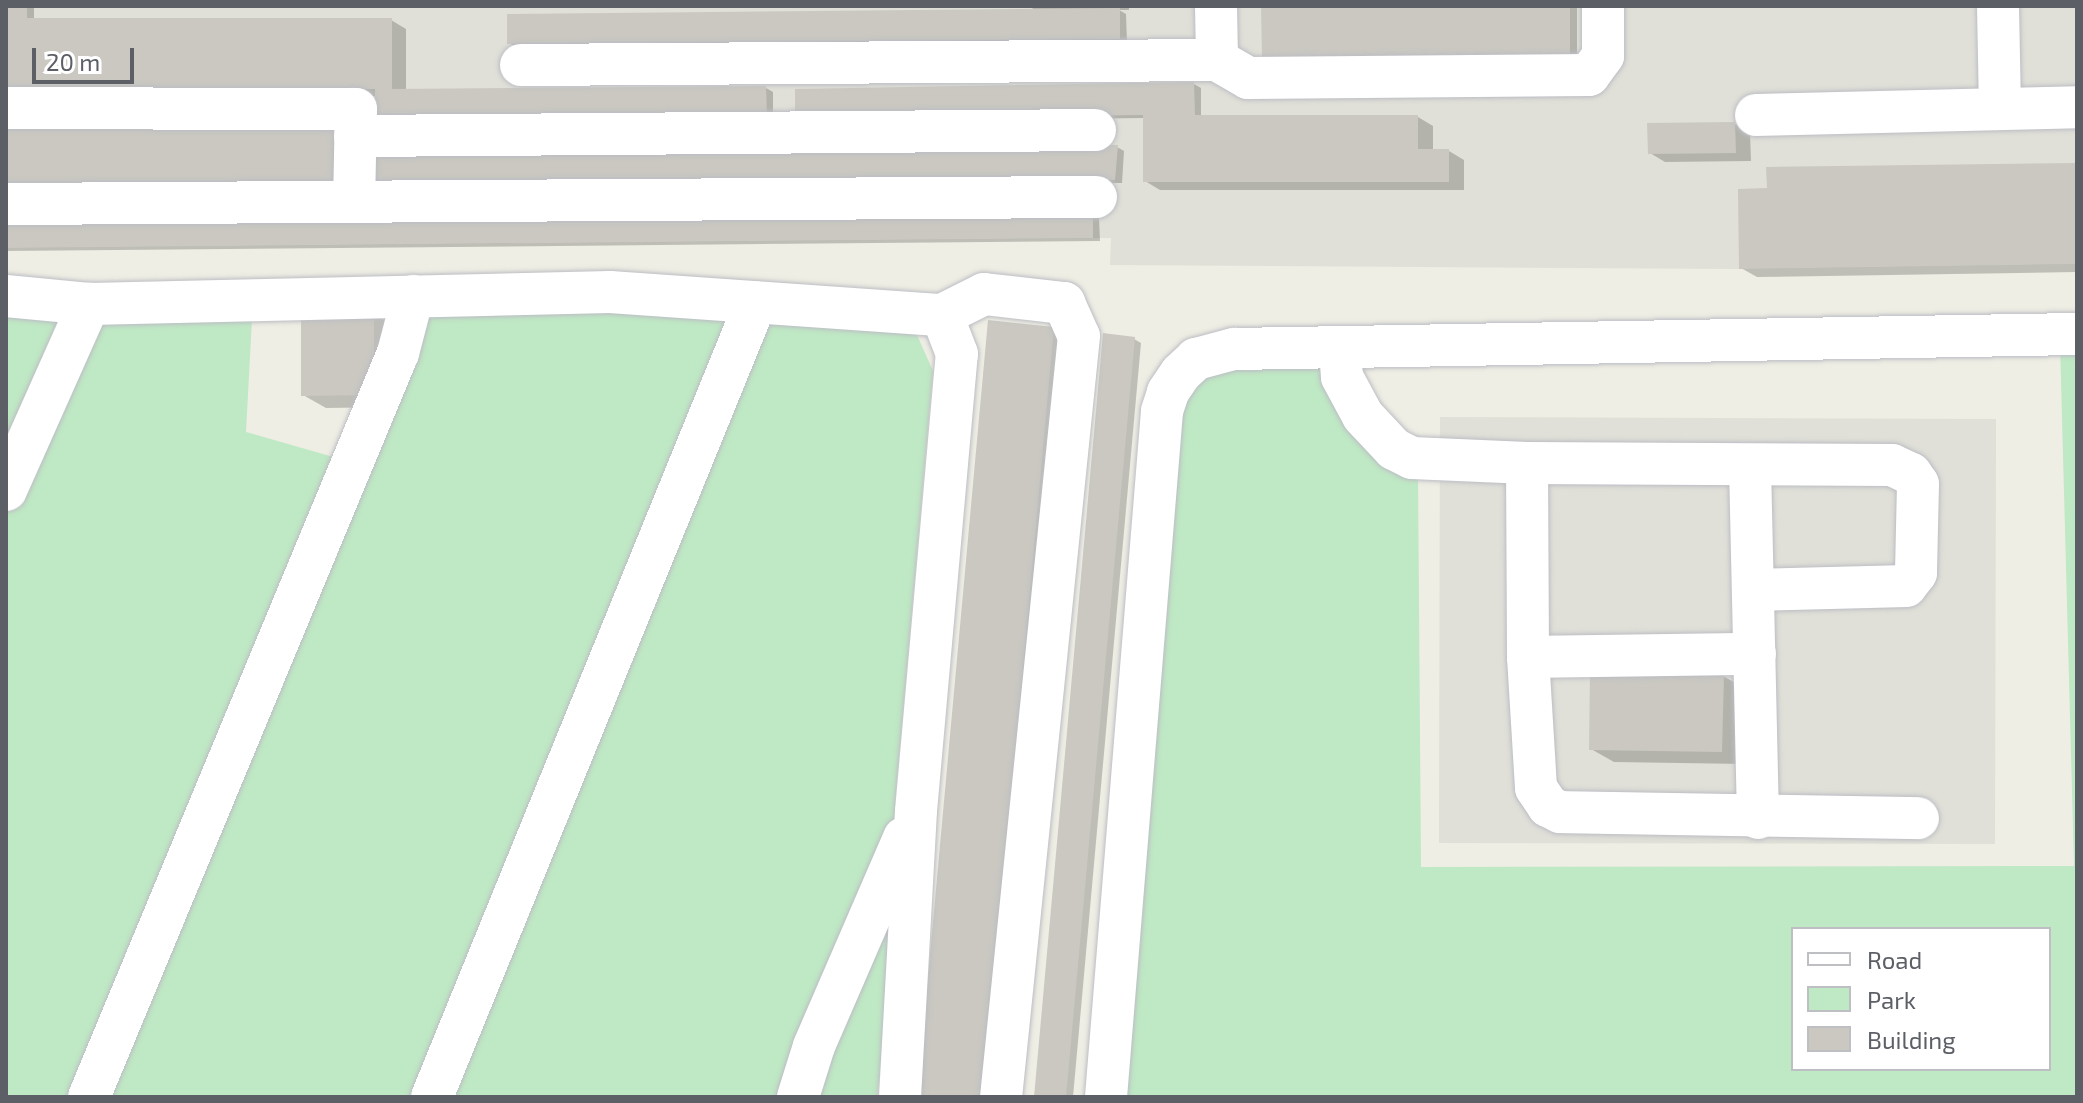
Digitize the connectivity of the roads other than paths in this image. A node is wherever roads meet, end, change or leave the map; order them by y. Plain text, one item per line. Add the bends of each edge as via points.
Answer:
1 (1216, 6) edge
2 (1603, 6) edge
3 (1998, 6) edge
4 (1217, 60) junction
5 (776, 64) junction
6 (521, 65) dead end
7 (2077, 107) edge
8 (6, 108) edge
9 (2000, 109) junction
10 (1756, 115) dead end
11 (1095, 130) dead end
12 (776, 132) junction
13 (355, 136) junction
14 (1096, 197) dead end
15 (354, 201) junction
16 (6, 204) edge
17 (6, 296) edge
18 (413, 296) junction
19 (756, 302) junction
20 (89, 304) junction
21 (942, 315) junction
22 (2077, 334) edge
23 (1340, 349) junction
24 (1527, 463) junction
25 (1750, 466) junction
26 (6, 490) edge
27 (1753, 590) junction
28 (1755, 654) junction
29 (1528, 657) junction
30 (916, 811) junction
31 (1758, 818) junction
32 (1918, 818) dead end
33 (89, 1097) edge
34 (432, 1097) edge
35 (798, 1097) edge
36 (900, 1097) edge
37 (1001, 1097) edge
38 (1106, 1097) edge

1 - 4 lane
2 - 4 lane via 1603,56 1589,75 1248,78
3 - 9 lane
4 - 5 lane
5 - 6 lane
5 - 12 lane
7 - 9 lane
8 - 13 lane via 356,109
9 - 10 lane
11 - 12 lane
12 - 13 lane
13 - 15 lane
14 - 15 lane
15 - 16 lane
17 - 20 lane
18 - 19 lane via 610,292
18 - 20 lane
18 - 33 lane via 398,353
19 - 21 lane
19 - 34 lane
20 - 26 lane
21 - 30 lane via 957,354
21 - 37 lane via 984,294 1064,303 1079,336
22 - 23 lane
23 - 24 lane via 1342,377 1353,400 1394,449 1431,462
23 - 38 lane via 1217,352 1196,359 1168,392 1162,411
24 - 25 lane
24 - 29 lane
25 - 27 lane
25 - 27 lane via 1892,465 1903,467 1918,484 1916,573 1906,586
27 - 28 lane
28 - 29 lane
28 - 31 lane
29 - 31 lane via 1536,788 1548,806 1560,812
30 - 35 lane via 814,1046
30 - 36 lane
31 - 32 lane

